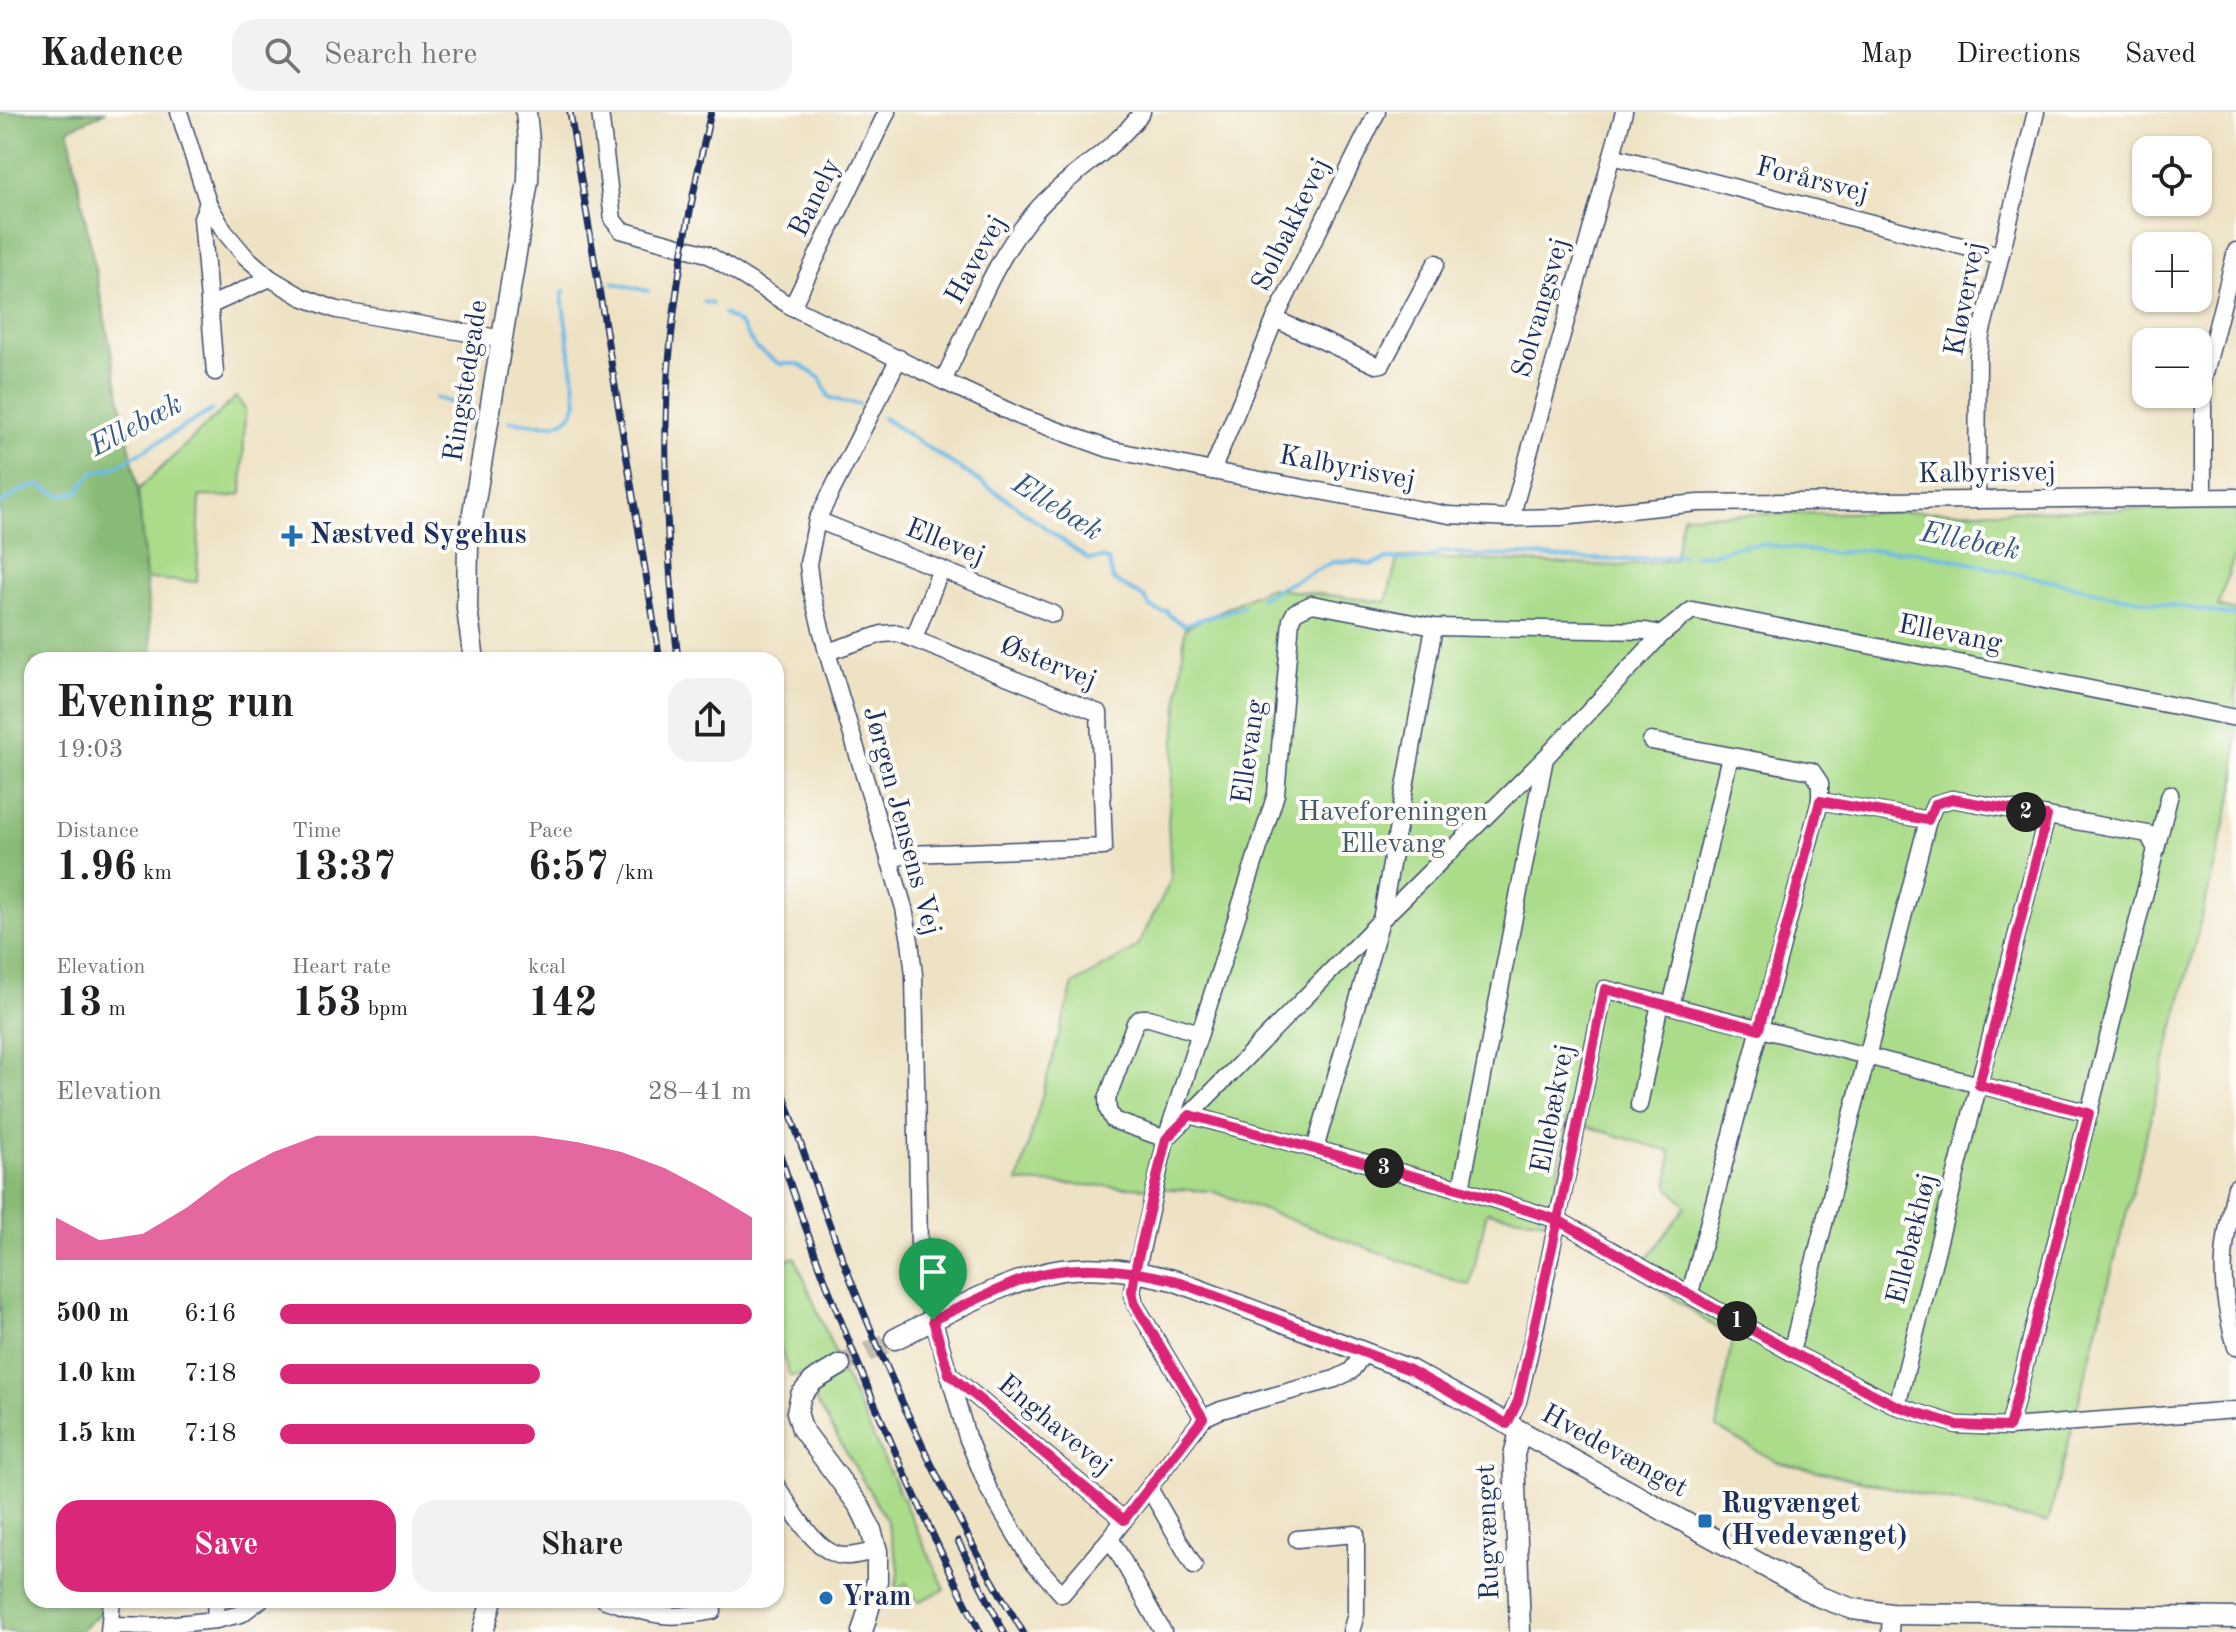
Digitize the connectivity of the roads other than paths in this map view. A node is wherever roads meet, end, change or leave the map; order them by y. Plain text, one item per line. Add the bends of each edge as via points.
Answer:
1 (179, 112) edge
2 (526, 112) edge
3 (600, 112) edge
4 (887, 112) edge
5 (1142, 112) edge
6 (1377, 112) edge
7 (1624, 112) edge
8 (2036, 112) edge
9 (1612, 156) junction
10 (208, 203) junction
11 (2236, 251) edge
12 (2000, 256) junction
13 (1436, 263) dead end
14 (270, 278) junction
15 (209, 306) junction
16 (792, 307) junction
17 (1275, 319) junction
18 (503, 339) junction
19 (899, 358) junction
20 (215, 372) dead end
21 (943, 381) junction
22 (1212, 471) junction
23 (2203, 497) junction
24 (2236, 497) edge
25 (1977, 500) junction
26 (1511, 518) junction
27 (817, 520) junction
28 (941, 569) junction
29 (1053, 614) dead end
30 (1434, 627) junction
31 (1662, 634) junction
32 (914, 638) junction
33 (473, 652) edge
34 (827, 652) junction
35 (2236, 718) edge
36 (1651, 741) dead end
37 (1730, 756) junction
38 (1545, 758) junction
39 (2170, 794) dead end
40 (1820, 801) junction
41 (2047, 816) junction
42 (1928, 820) junction
43 (2156, 849) junction
44 (889, 860) junction
45 (1381, 920) junction
46 (1666, 1005) junction
47 (1759, 1029) junction
48 (1200, 1033) junction
49 (1868, 1057) junction
50 (1979, 1085) junction
51 (1639, 1105) dead end
52 (2089, 1113) junction
53 (1190, 1115) junction
54 (1166, 1139) junction
55 (1315, 1149) junction
56 (2236, 1187) edge
57 (1461, 1189) junction
58 (1558, 1220) junction
59 (1135, 1271) junction
60 (1690, 1293) junction
61 (933, 1320) junction
62 (895, 1339) tunnel mouth
63 (2236, 1347) edge
64 (1365, 1352) junction
65 (1791, 1352) junction
66 (840, 1365) tunnel mouth
67 (949, 1374) junction
68 (1897, 1406) junction
69 (2236, 1410) edge
70 (1203, 1418) junction
71 (2009, 1427) junction
72 (1514, 1428) junction
73 (1149, 1488) junction
74 (784, 1496) edge
75 (1124, 1520) junction
76 (1110, 1538) junction
77 (1297, 1539) dead end
78 (877, 1551) junction
79 (1194, 1566) dead end
80 (111, 1608) edge
81 (215, 1608) edge
82 (249, 1608) edge
83 (490, 1608) edge
84 (631, 1608) edge
85 (713, 1611) dead end
86 (2236, 1618) edge
87 (216, 1620) junction
88 (1890, 1623) edge
89 (2144, 1625) edge
90 (110, 1628) edge
91 (483, 1632) edge
92 (862, 1632) edge
93 (1163, 1632) edge
94 (1351, 1632) edge
95 (1520, 1632) edge

1 - 10 street
2 - 18 street, Ringstedgade via 528,181
3 - 16 street, Kalbyrisvej via 613,220 621,230 707,254
4 - 16 street, Banely
5 - 21 street, Havevej via 1126,134 1036,210 1011,243
6 - 17 street, Solbakkevej
7 - 9 street, Solvangsvej
8 - 12 street, Kløvervej
9 - 12 street, Forårsvej
9 - 26 street, Solvangsvej
10 - 14 street via 224,231
10 - 15 street via 202,218
11 - 23 street via 2203,381
12 - 25 street, Kløvervej via 1978,356
13 - 17 street, Solbakkevej via 1382,364
14 - 15 street
14 - 18 street via 337,310
15 - 20 street
16 - 19 street, Kalbyrisvej
17 - 22 street, Solbakkevej
18 - 33 street, Ringstedgade via 468,543
19 - 21 street, Kalbyrisvej
19 - 27 street, Jørgen Jensens Vej
21 - 22 street, Kalbyrisvej via 1109,449
22 - 26 street, Kalbyrisvej via 1449,515
23 - 24 street, Kalbyrisvej
23 - 25 street, Kalbyrisvej
25 - 26 street, Kalbyrisvej via 1698,503
27 - 28 street, Ellevej
27 - 34 street, Jørgen Jensens Vej via 808,564
28 - 29 street, Ellevej
28 - 32 street
30 - 31 street, Ellevang
30 - 45 street, Ellevang
30 - 48 street, Ellevang via 1312,604 1295,612 1276,794
31 - 35 street, Ellevang via 1692,610
31 - 38 street, Ellevang
32 - 34 street, Østervej via 882,634
32 - 44 street, Østervej via 1099,713 1104,847 908,854
34 - 44 street, Jørgen Jensens Vej
36 - 37 street
37 - 40 street via 1812,771 1820,783
37 - 46 street
38 - 45 street, Ellevang
38 - 57 street
39 - 43 street
40 - 42 street
40 - 47 street
41 - 42 street via 1952,799 1935,804
41 - 43 street via 2148,834
41 - 50 street, Ellebækhøj
42 - 49 street
43 - 52 street
44 - 61 street, Jørgen Jensens Vej via 904,908 914,975 919,1245
45 - 53 street, Ellevang
45 - 55 street, Ellevang
46 - 47 street
46 - 51 street
46 - 58 street, Ellebækvej via 1605,989
47 - 49 street
47 - 60 street
48 - 54 street, Ellevang
48 - 54 street via 1141,1018 1107,1099 1113,1120
49 - 50 street
49 - 65 street
50 - 52 street
50 - 68 street, Ellebækhøj
52 - 71 street
53 - 54 street, Ellevang
53 - 55 street
54 - 59 street, Ellevang
55 - 57 street
56 - 63 street via 2222,1274 2225,1311
57 - 58 street
58 - 60 street
58 - 72 street, Ellebækvej
59 - 61 street, Hvedevænget via 1061,1270 1021,1280
59 - 64 street, Hvedevænget via 1173,1280
59 - 70 street, Ellevang via 1135,1304
60 - 65 street
61 - 62 street, Hvedevænget
61 - 67 street, Jørgen Jensens Vej
64 - 70 street via 1351,1371 1335,1379
64 - 72 street, Hvedevænget via 1410,1370
65 - 68 street
66 - 78 street via 813,1381 801,1395 797,1412 802,1429 860,1507
67 - 75 street, Enghavevej
67 - 76 street, Jørgen Jensens Vej via 989,1490 1029,1557 1062,1594
68 - 71 street via 1957,1425
69 - 71 street
70 - 73 street
72 - 88 street, Hvedevænget via 1820,1597
72 - 95 street, Rugvænget
73 - 75 street
73 - 79 street
74 - 78 street via 821,1547 845,1556
75 - 76 street
76 - 93 street
77 - 94 street via 1356,1534 1356,1614
78 - 92 street via 877,1581
80 - 90 street
81 - 87 street
82 - 87 street
83 - 91 street
84 - 85 street via 680,1618
86 - 89 street, Hvedevænget
87 - 90 street
88 - 89 street, Hvedevænget

